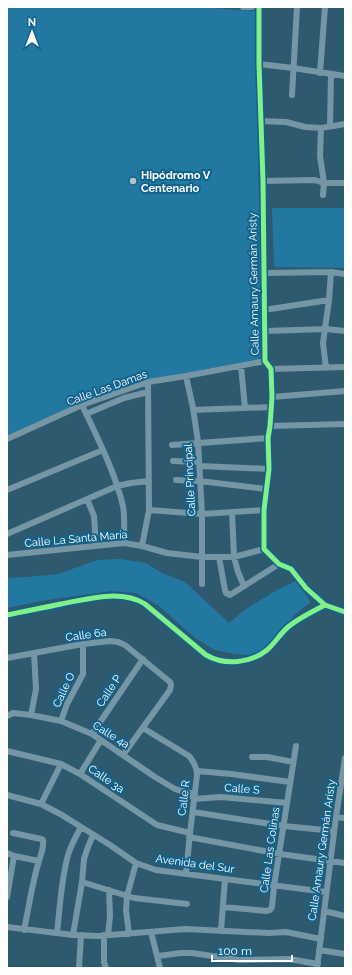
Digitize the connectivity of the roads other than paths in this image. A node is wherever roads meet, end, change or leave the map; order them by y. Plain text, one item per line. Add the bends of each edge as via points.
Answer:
1 (243, 7) edge
2 (252, 7) edge
3 (259, 7) edge
4 (296, 7) edge
5 (325, 7) edge
6 (259, 64) junction
7 (293, 68) junction
8 (320, 73) junction
9 (331, 74) junction
10 (345, 76) edge
11 (292, 95) dead end
12 (261, 121) junction
13 (345, 124) edge
14 (330, 126) junction
15 (321, 128) junction
16 (263, 181) junction
17 (324, 183) junction
18 (345, 183) edge
19 (324, 195) dead end
20 (330, 272) junction
21 (264, 273) junction
22 (345, 274) edge
23 (329, 300) junction
24 (264, 310) junction
25 (326, 329) junction
26 (265, 331) junction
27 (345, 331) edge
28 (265, 362) junction
29 (241, 366) junction
30 (345, 367) edge
31 (326, 368) junction
32 (271, 369) junction
33 (186, 376) junction
34 (148, 382) junction
35 (345, 391) edge
36 (148, 392) junction
37 (272, 397) junction
38 (82, 405) junction
39 (272, 407) junction
40 (245, 408) junction
41 (193, 410) junction
42 (86, 414) junction
43 (345, 424) edge
44 (270, 426) junction
45 (268, 438) junction
46 (7, 439) edge
47 (198, 442) junction
48 (172, 445) dead end
49 (103, 450) junction
50 (173, 461) dead end
51 (199, 464) junction
52 (269, 469) junction
53 (176, 480) dead end
54 (149, 481) junction
55 (200, 481) junction
56 (117, 486) junction
57 (266, 489) junction
58 (7, 490) edge
59 (87, 499) junction
60 (149, 510) junction
61 (264, 510) junction
62 (232, 512) junction
63 (202, 514) junction
64 (7, 534) edge
65 (124, 543) junction
66 (95, 546) junction
67 (142, 546) junction
68 (264, 549) junction
69 (7, 555) edge
70 (202, 557) junction
71 (219, 557) junction
72 (234, 557) junction
73 (280, 564) junction
74 (202, 584) dead end
75 (244, 586) junction
76 (325, 605) junction
77 (345, 612) edge
78 (7, 615) edge
79 (83, 644) junction
80 (34, 653) junction
81 (7, 658) edge
82 (142, 659) junction
83 (31, 715) junction
84 (7, 716) edge
85 (61, 720) junction
86 (143, 728) junction
87 (92, 734) junction
88 (101, 740) junction
89 (296, 746) dead end
90 (7, 751) edge
91 (124, 755) junction
92 (252, 757) dead end
93 (345, 760) edge
94 (293, 762) junction
95 (61, 764) junction
96 (197, 771) junction
97 (80, 774) junction
98 (290, 782) junction
99 (343, 792) edge
100 (7, 795) edge
101 (194, 799) junction
102 (287, 803) junction
103 (41, 804) junction
104 (193, 812) junction
105 (336, 817) junction
106 (345, 818) edge
107 (284, 826) junction
108 (81, 827) junction
109 (334, 831) junction
110 (13, 833) dead end
111 (93, 835) junction
112 (190, 835) junction
113 (7, 853) edge
114 (280, 854) junction
115 (14, 856) junction
116 (39, 861) junction
117 (330, 861) junction
118 (136, 863) junction
119 (345, 863) edge
120 (186, 874) junction
121 (225, 879) junction
122 (82, 882) junction
123 (274, 886) junction
124 (109, 890) junction
125 (326, 892) junction
126 (127, 896) junction
127 (7, 897) edge
128 (187, 904) dead end
129 (223, 907) junction
130 (324, 911) junction
131 (345, 916) edge
132 (7, 929) edge
133 (24, 930) junction
134 (221, 931) junction
135 (151, 932) junction
136 (57, 933) junction
137 (129, 934) junction
138 (73, 935) junction
139 (81, 935) junction
140 (106, 935) junction
141 (321, 939) junction
142 (319, 950) junction
143 (345, 954) edge
144 (158, 956) junction
145 (317, 966) edge
146 (79, 968) edge
147 (106, 968) edge
148 (160, 968) edge

1 - 2 street
3 - 6 street, Calle Amaury Germán Aristy
4 - 7 street
5 - 8 street
6 - 7 street
6 - 12 street, Calle Amaury Germán Aristy
7 - 8 street
7 - 11 street
8 - 9 street
9 - 10 street
9 - 14 street
12 - 15 street
12 - 16 street, Calle Amaury Germán Aristy
13 - 14 street
14 - 15 street
15 - 17 street via 320,156
16 - 17 street via 315,180
16 - 21 street, Calle Amaury Germán Aristy
17 - 18 street
17 - 19 street
20 - 21 street
20 - 22 street
20 - 23 street
21 - 24 street, Calle Amaury Germán Aristy
23 - 24 street
23 - 25 street
24 - 26 street, Calle Amaury Germán Aristy
25 - 26 street
25 - 27 street
25 - 31 street via 323,343
26 - 28 street, Calle Amaury Germán Aristy
28 - 29 street, Calle Las Damas
28 - 32 street, Calle Amaury Germán Aristy
29 - 33 street, Calle Las Damas
29 - 40 street
30 - 31 street
31 - 32 street
32 - 37 street, Calle Amaury Germán Aristy
33 - 34 street, Calle Las Damas
33 - 41 street, Calle Principal
34 - 36 street
34 - 38 street, Calle Las Damas
35 - 37 street
36 - 42 street via 124,398
36 - 54 street
37 - 39 street, Calle Amaury Germán Aristy
38 - 42 street
38 - 46 street, Calle Las Damas
39 - 40 street
39 - 44 street, Calle Amaury Germán Aristy
40 - 41 street
41 - 47 street, Calle Principal
42 - 49 street
43 - 44 street
44 - 45 street, Calle Amaury Germán Aristy
45 - 47 street
45 - 52 street, Calle Amaury Germán Aristy
47 - 48 street
47 - 51 street, Calle Principal
49 - 56 street
49 - 58 street
50 - 51 street
51 - 52 street
51 - 55 street, Calle Principal
52 - 57 street, Calle Amaury Germán Aristy
53 - 55 street
54 - 56 street
54 - 60 street
55 - 57 street
55 - 63 street, Calle Principal
56 - 59 street
56 - 65 street via 123,507
57 - 61 street, Calle Amaury Germán Aristy
59 - 64 street
59 - 66 street via 94,516
60 - 63 street
60 - 67 street
61 - 62 street
61 - 68 street, Calle Amaury Germán Aristy
62 - 63 street
62 - 72 street
63 - 70 street, Calle Principal
65 - 66 street, Calle La Santa María
65 - 67 street, Calle La Santa María
66 - 69 street, Calle La Santa María
67 - 70 street, Calle La Santa María via 167,553
68 - 72 street, Calle La Santa María
68 - 73 street
70 - 71 street, Calle La Santa María
70 - 74 street, Calle Principal
71 - 72 street, Calle La Santa María
71 - 75 street via 226,593 230,595
72 - 75 street
73 - 75 street
73 - 76 street via 291,569 306,588
76 - 77 street
76 - 78 street via 294,622 264,652 245,661 212,659 145,604 130,598 100,597
79 - 80 street, Calle 6a
79 - 82 street, Calle 6a via 118,642
79 - 85 street, Calle O via 83,674
80 - 81 street, Calle 6a
80 - 83 street via 36,689
82 - 86 street, Calle 6a via 171,685
82 - 87 street, Calle P
83 - 84 street, Calle 4a via 13,713
83 - 85 street, Calle 4a
85 - 87 street, Calle 4a
86 - 91 street
86 - 96 street, Calle R via 189,756 194,761
87 - 88 street, Calle 4a
88 - 91 street, Calle 4a
88 - 97 street
89 - 94 street, Calle Las Colinas
90 - 95 street, Calle 3a
91 - 101 street, Calle 4a via 172,788 188,792
92 - 94 street
93 - 99 street, Calle Amaury Germán Aristy
94 - 98 street, Calle Las Colinas
95 - 97 street, Calle 3a
95 - 103 street
96 - 98 street
96 - 101 street, Calle R
97 - 112 street, Calle 3a via 157,825
98 - 102 street, Calle Las Colinas
99 - 105 street, Calle Amaury Germán Aristy
100 - 103 street, Avenida del Sur
101 - 102 street, Calle S via 221,797
101 - 104 street, Calle R
102 - 107 street, Calle Las Colinas
103 - 108 street, Avenida del Sur
104 - 107 street
104 - 112 street, Calle R
105 - 106 street
105 - 109 street, Calle Amaury Germán Aristy
107 - 109 street
107 - 114 street, Calle Las Colinas
108 - 111 street, Avenida del Sur
108 - 136 street via 72,842 64,872
109 - 117 street, Calle Amaury Germán Aristy
110 - 116 street via 43,840
111 - 118 street, Avenida del Sur
111 - 122 street via 86,852
112 - 114 street, Calle 3a
112 - 120 street, Calle R
113 - 115 street
114 - 117 street, Calle 3a
114 - 123 street, Calle Las Colinas
115 - 116 street
115 - 127 street
116 - 133 street
117 - 119 street, Calle 3a
117 - 125 street, Calle Amaury Germán Aristy
118 - 120 street, Avenida del Sur via 156,870
118 - 126 street
120 - 121 street, Avenida del Sur
121 - 123 street, Avenida del Sur
121 - 129 street
122 - 124 street
122 - 138 street
123 - 125 street, Avenida del Sur
123 - 129 street, Calle Las Colinas via 270,910
124 - 126 street
124 - 140 street via 110,916
125 - 130 street, Calle Amaury Germán Aristy
126 - 128 street
126 - 137 street
129 - 134 street
130 - 131 street
130 - 141 street, Calle Amaury Germán Aristy
132 - 133 street
133 - 136 street
134 - 135 street via 185,929
134 - 141 street via 286,932
135 - 137 street
135 - 144 street
136 - 138 street
137 - 140 street
138 - 139 street
139 - 140 street
139 - 146 street
140 - 147 street
141 - 142 street, Calle Amaury Germán Aristy
142 - 143 street
142 - 145 street, Calle Amaury Germán Aristy
144 - 145 street via 192,953 239,960 289,959
144 - 148 street

